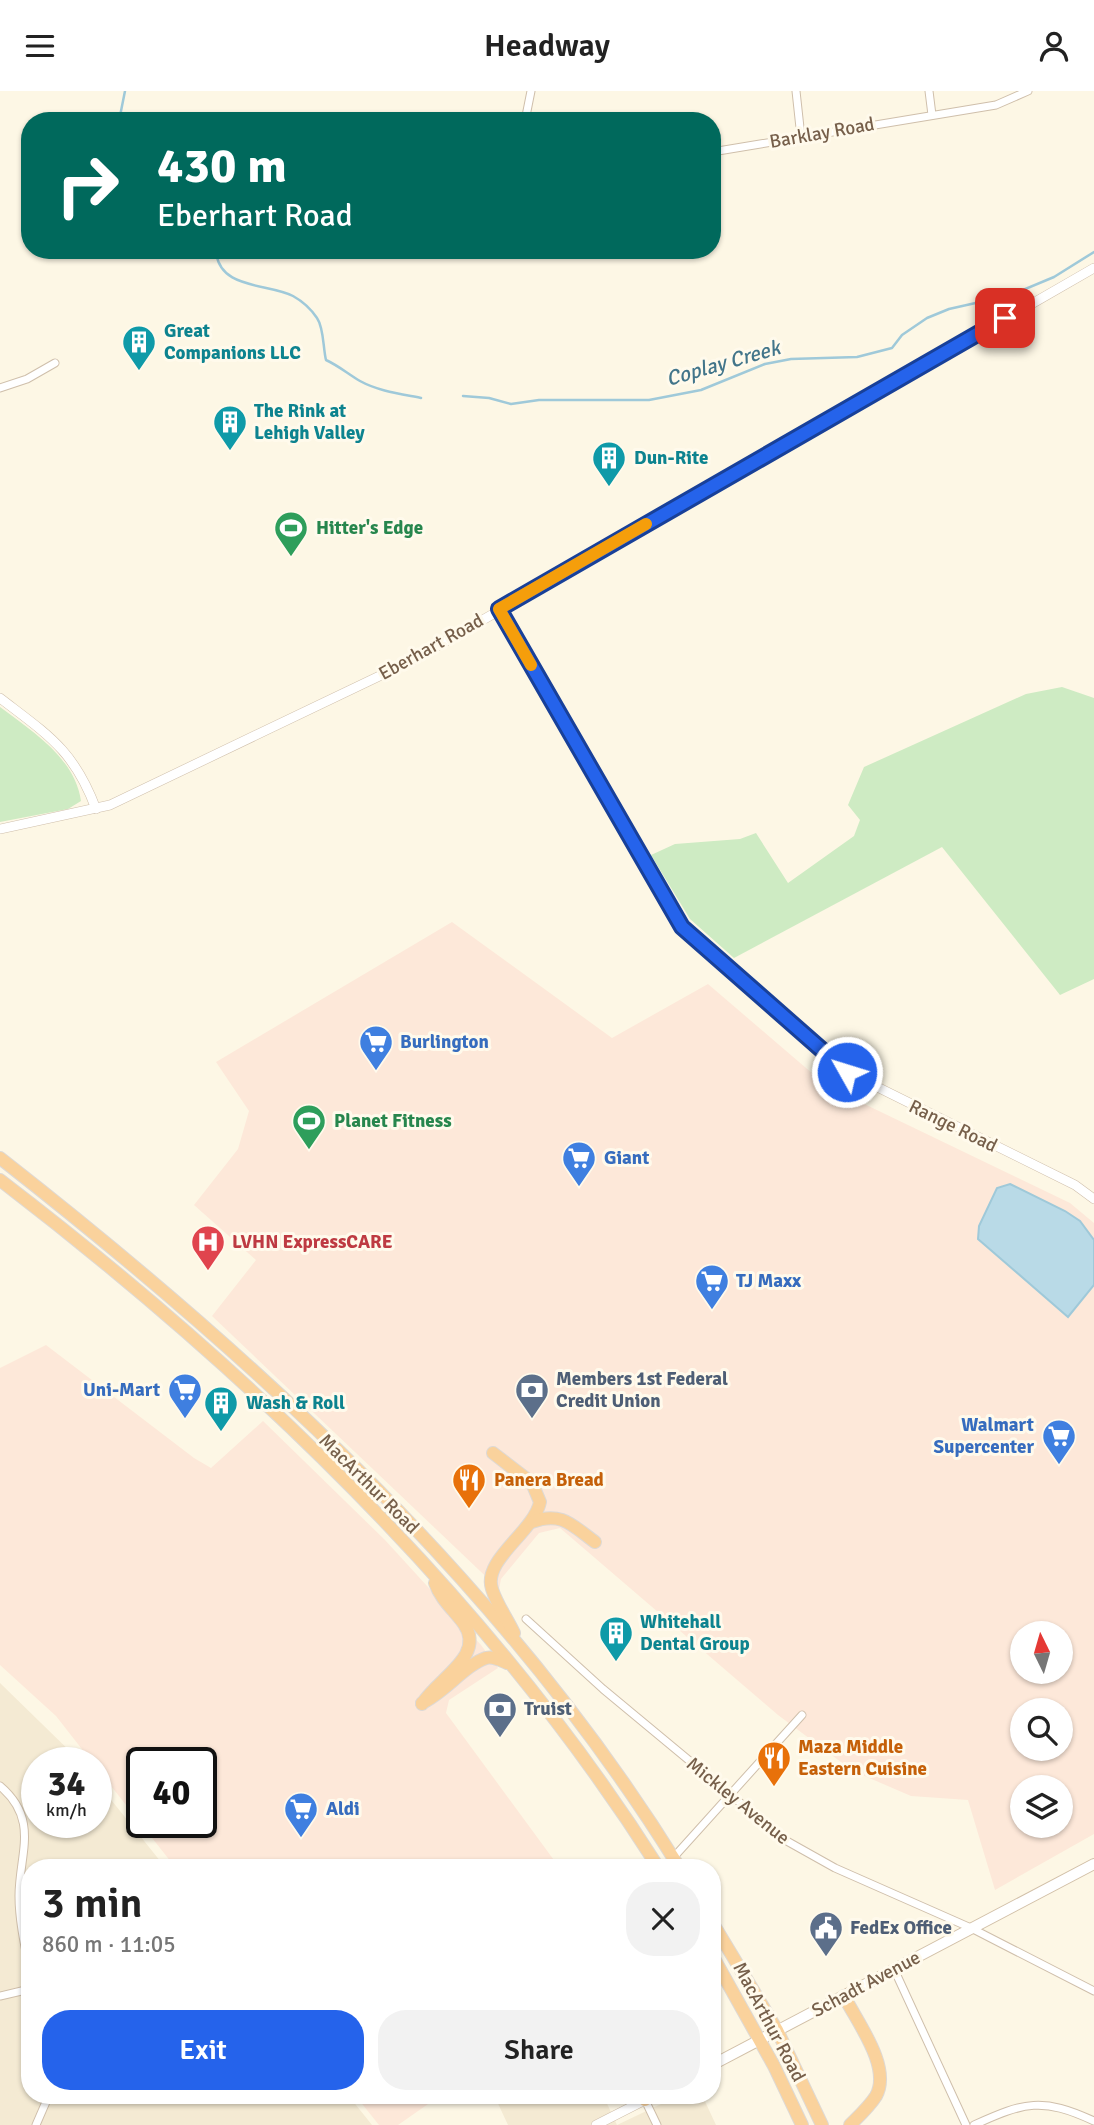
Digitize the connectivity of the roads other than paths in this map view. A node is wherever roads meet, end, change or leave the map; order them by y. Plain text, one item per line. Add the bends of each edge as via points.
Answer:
1 (531, 91) edge
2 (796, 91) edge
3 (929, 91) edge
4 (1028, 91) edge
5 (527, 112) edge
6 (932, 115) junction
7 (802, 137) junction
8 (721, 150) edge
9 (1094, 268) edge
10 (55, 363) dead end
11 (0, 388) edge
12 (499, 609) junction
13 (0, 698) edge
14 (96, 810) junction
15 (0, 829) edge
16 (1, 1158) edge
17 (0, 1180) edge
18 (1094, 1199) edge
19 (493, 1453) dead end
20 (532, 1521) junction
21 (594, 1542) dead end
22 (434, 1576) junction
23 (526, 1619) dead end
24 (516, 1644) junction
25 (511, 1665) junction
26 (802, 1715) dead end
27 (0, 1786) edge
28 (730, 1795) junction
29 (25, 1859) edge
30 (652, 1859) edge
31 (673, 1859) edge
32 (679, 1859) edge
33 (1094, 1864) edge
34 (21, 1887) edge
35 (21, 1914) edge
36 (971, 1928) junction
37 (721, 1937) edge
38 (894, 1969) junction
39 (721, 1971) edge
40 (21, 1991) edge
41 (1094, 1991) edge
42 (0, 1996) edge
43 (844, 1996) junction
44 (778, 2031) junction
45 (760, 2040) junction
46 (721, 2060) edge
47 (44, 2104) edge
48 (634, 2104) edge
49 (650, 2104) edge
50 (1094, 2121) edge
51 (36, 2125) edge
52 (596, 2125) edge
53 (657, 2125) edge
54 (802, 2125) edge
55 (822, 2125) edge
56 (850, 2125) edge
57 (966, 2125) edge
58 (974, 2125) edge

1 - 5 street
2 - 7 street
3 - 6 street
4 - 6 street, Barklay Road via 996,105
6 - 7 street, Barklay Road
7 - 8 street, Barklay Road
9 - 12 street, Eberhart Road
10 - 11 street
12 - 14 street, Eberhart Road via 415,659
12 - 18 street, Range Road via 668,908 698,944 847,1072 1075,1185
13 - 14 street via 58,742 80,771
14 - 15 street, Eberhart Road
16 - 24 highway, MacArthur Road via 136,1266 279,1395 400,1513
17 - 22 highway, MacArthur Road via 131,1285 242,1384 331,1468
19 - 20 highway via 536,1488 540,1502
20 - 21 highway via 562,1518
20 - 24 highway via 496,1565 490,1581
22 - 25 highway, MacArthur Road
22 - 25 highway via 440,1594 467,1629 471,1645 464,1659 432,1687 422,1704 484,1659
23 - 28 street, Mickley Avenue
24 - 31 highway, MacArthur Road via 596,1747
25 - 30 highway, MacArthur Road
26 - 28 street
27 - 29 street via 12,1799 25,1828
28 - 32 street
28 - 36 street, Mickley Avenue via 810,1855
33 - 36 main road, Schadt Avenue
34 - 35 street
36 - 38 main road, Schadt Avenue
36 - 41 street, Mickley Avenue
37 - 44 highway, MacArthur Road
38 - 43 main road, Schadt Avenue
38 - 57 street
39 - 45 highway, MacArthur Road
40 - 42 street
43 - 44 main road, Schadt Avenue
43 - 56 highway via 881,2076 875,2097
44 - 45 main road, Schadt Avenue
44 - 55 highway, MacArthur Road
45 - 46 main road, Schadt Avenue
45 - 54 highway, MacArthur Road
47 - 51 street
48 - 52 street
49 - 53 street
50 - 58 street via 1043,2103 1016,2106

